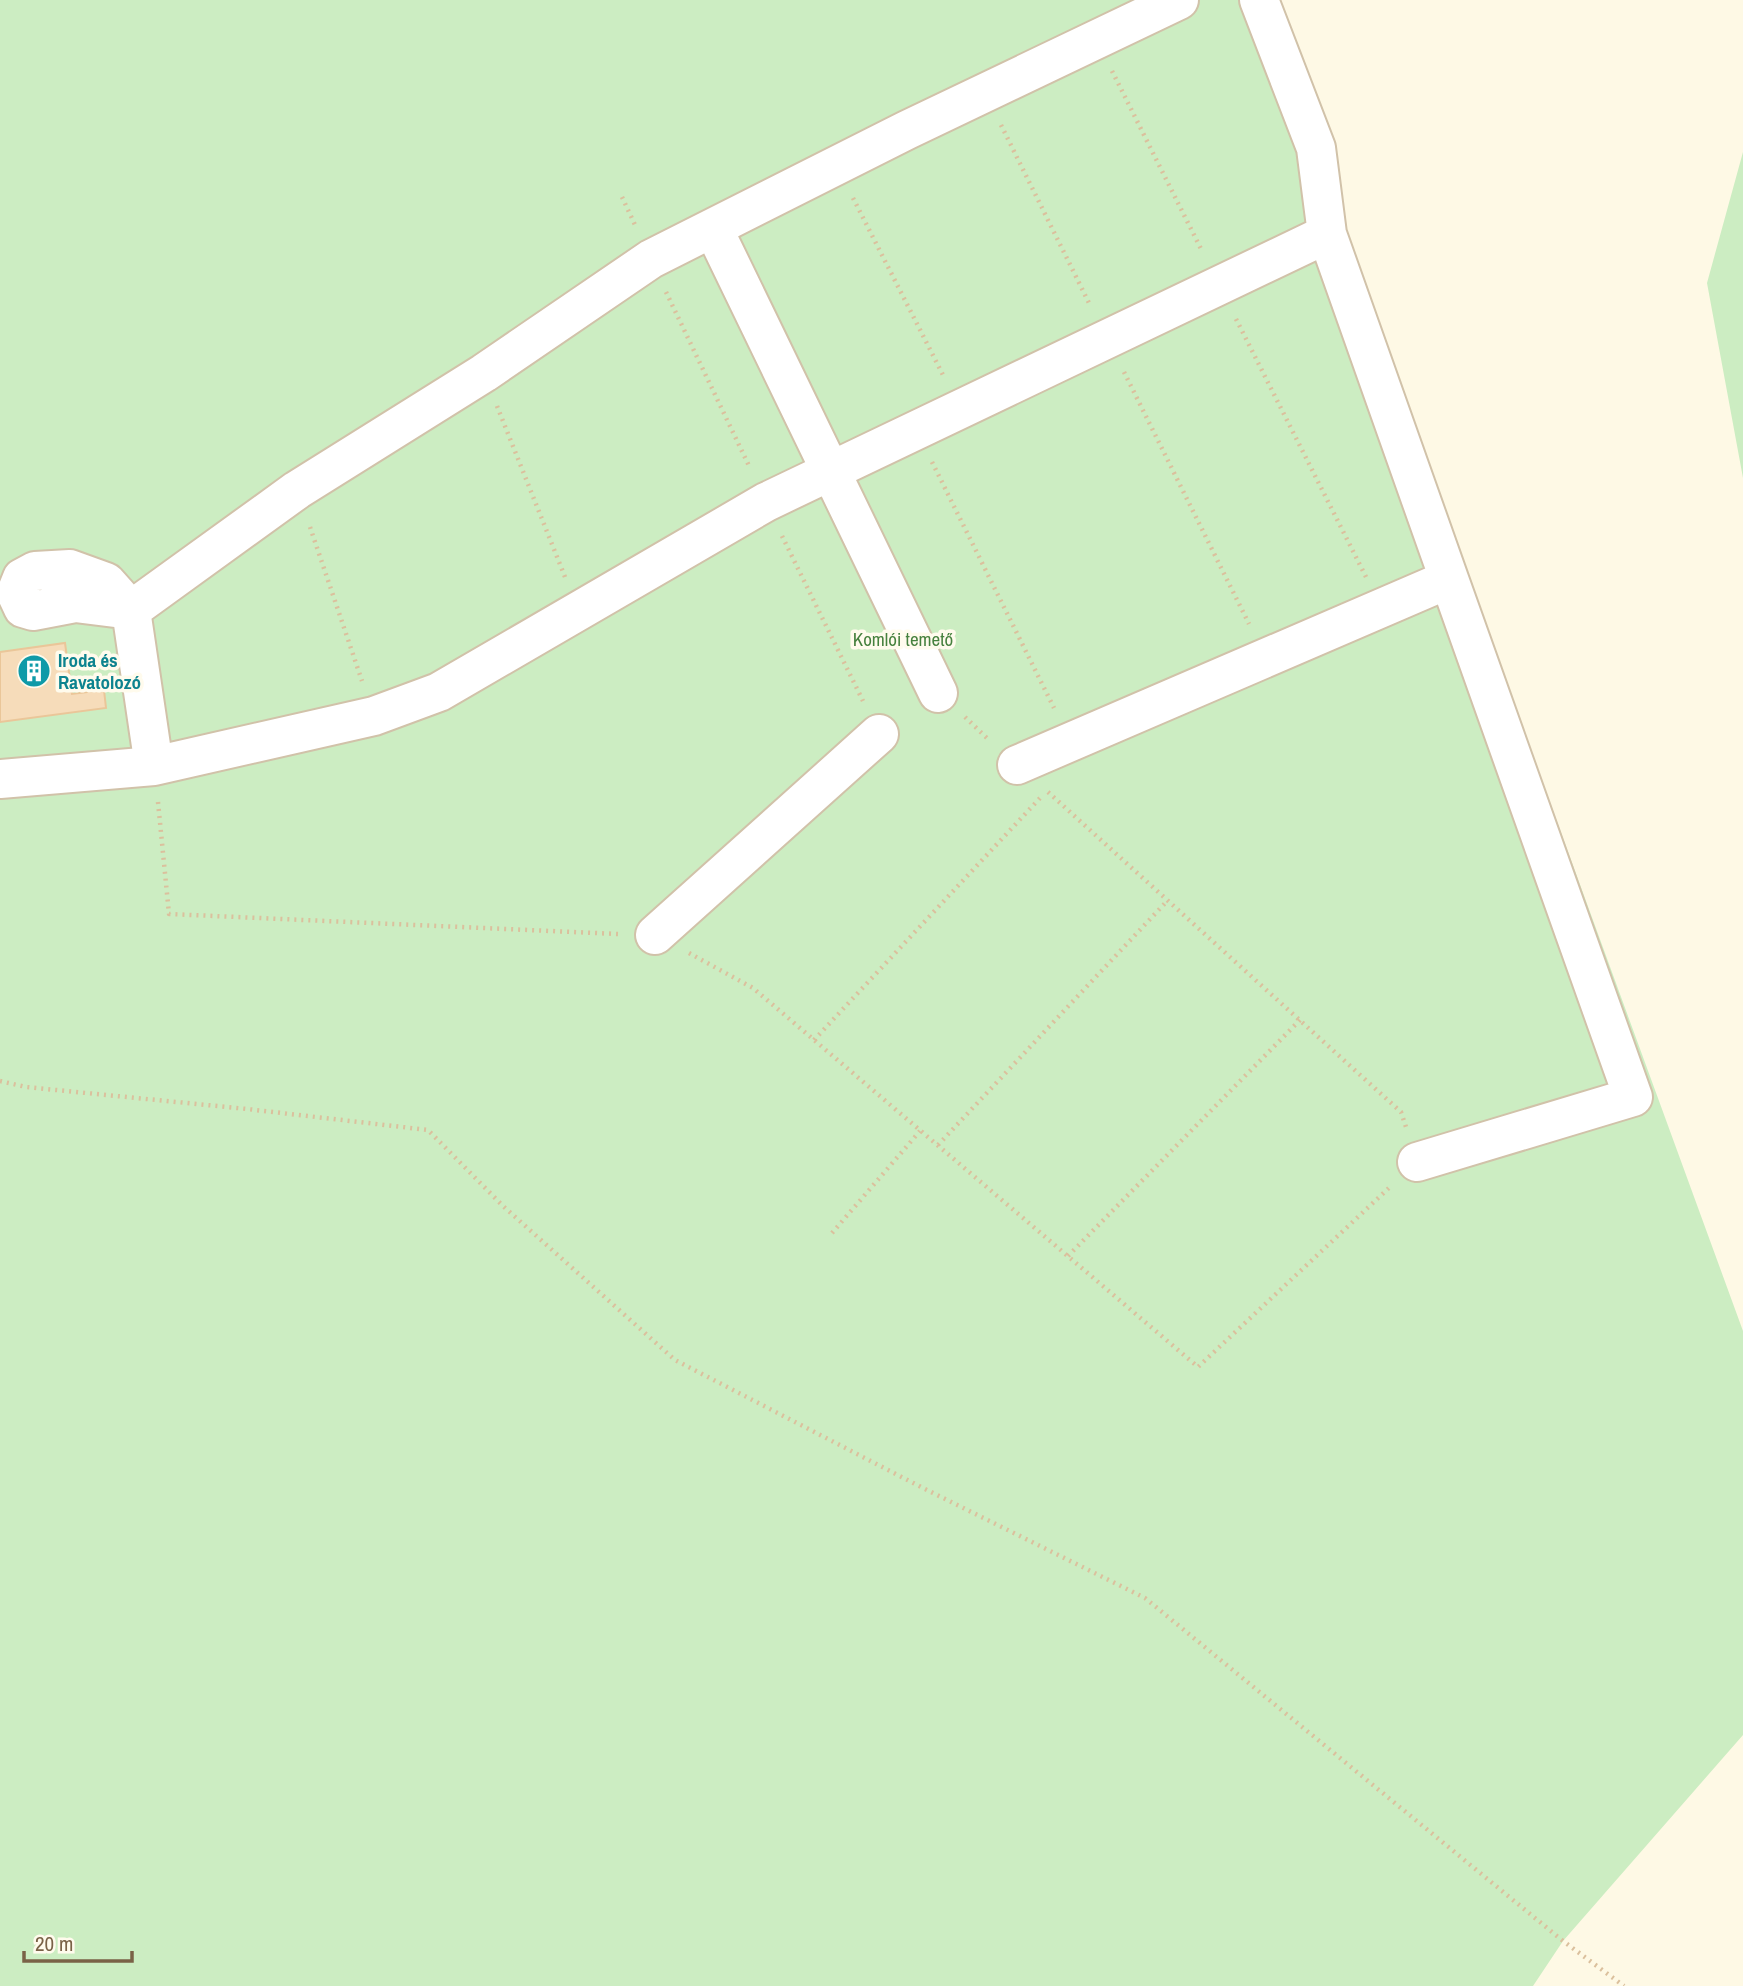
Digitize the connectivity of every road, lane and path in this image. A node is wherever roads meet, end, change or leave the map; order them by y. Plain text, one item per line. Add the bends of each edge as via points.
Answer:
1 (1179, 0) edge
2 (1259, 0) edge
3 (1096, 39) junction
4 (837, 166) junction
5 (622, 197) dead end
6 (713, 228) junction
7 (1327, 234) junction
8 (651, 260) junction
9 (1219, 285) junction
10 (484, 373) junction
11 (960, 409) junction
12 (917, 429) junction
13 (830, 471) junction
14 (297, 489) junction
15 (766, 502) junction
16 (1449, 579) junction
17 (1382, 608) junction
18 (579, 611) junction
19 (938, 693) joint
20 (374, 716) junction
21 (879, 734) joint
22 (1071, 742) junction
23 (1017, 765) joint
24 (154, 766) junction
25 (0, 779) edge
26 (1168, 900) junction
27 (655, 935) junction
28 (1300, 1020) junction
29 (814, 1040) junction
30 (0, 1081) edge
31 (920, 1131) junction
32 (938, 1145) junction
33 (1417, 1162) junction
34 (832, 1233) dead end
35 (1068, 1256) junction
36 (1624, 1986) edge

1 - 3 lane
2 - 7 lane via 1316,148
3 - 4 lane
3 - 9 path
4 - 6 lane
4 - 11 path
5 - 8 path
6 - 8 lane
6 - 13 lane
7 - 9 lane
7 - 16 lane
8 - 10 lane
8 - 15 path
9 - 11 lane
9 - 17 path
10 - 14 lane
10 - 18 path
11 - 12 lane
12 - 13 lane
12 - 22 path
13 - 15 lane
13 - 19 lane
14 - 20 path
14 - 24 lane via 131,610
15 - 18 lane
15 - 21 path
16 - 17 lane
16 - 33 lane via 1633,1097
17 - 22 lane
18 - 20 lane via 439,692
19 - 23 path
20 - 24 lane
21 - 27 lane
22 - 23 lane
24 - 25 lane
24 - 27 path via 169,914
26 - 28 path
26 - 29 path via 1047,791
26 - 32 path
27 - 29 path via 753,988
28 - 33 path via 1401,1112
28 - 35 path
29 - 31 path
30 - 36 path via 428,1130 503,1206 675,1360 1145,1598
31 - 32 path
31 - 34 path
32 - 35 path
33 - 35 path via 1198,1367

